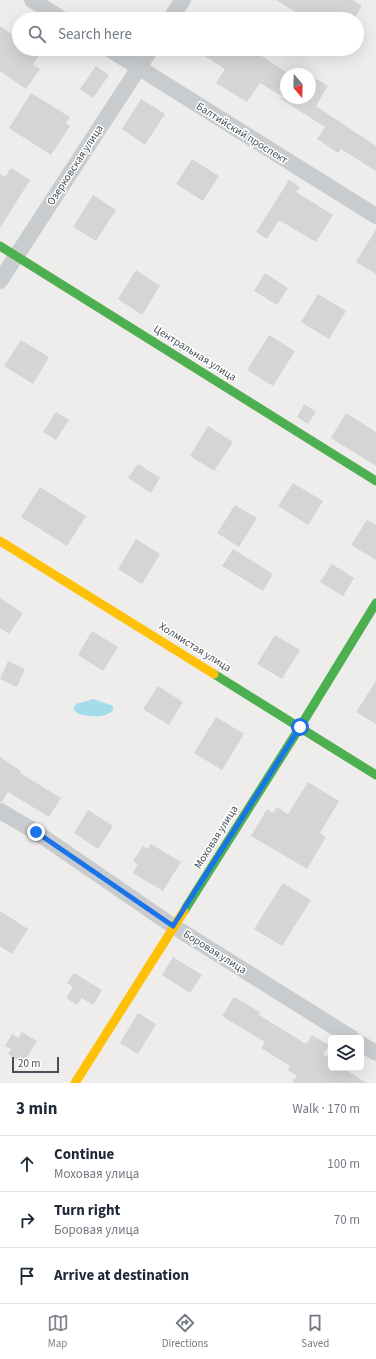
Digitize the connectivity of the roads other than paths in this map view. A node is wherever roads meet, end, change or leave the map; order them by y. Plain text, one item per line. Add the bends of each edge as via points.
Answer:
1 (32, 0) edge
2 (183, 0) edge
3 (51, 12) edge
4 (175, 12) edge
5 (120, 56) edge
6 (146, 56) edge
7 (138, 68) junction
8 (376, 216) edge
9 (0, 246) edge
10 (16, 255) junction
11 (0, 281) edge
12 (376, 481) edge
13 (0, 541) edge
14 (376, 603) edge
15 (300, 727) junction
16 (376, 775) edge
17 (0, 811) edge
18 (173, 926) junction
19 (347, 1035) edge
20 (364, 1046) edge
21 (376, 1053) edge
22 (75, 1083) edge

1 - 3 street
2 - 4 street
5 - 7 street, Балтийский проспект
6 - 7 street, Озерковская улица
7 - 8 street, Балтийский проспект
7 - 10 street, Озерковская улица
9 - 10 street, Центральная улица
10 - 11 street, Озерковская улица
10 - 12 street, Центральная улица
13 - 15 street, Холмистая улица
14 - 15 street, Моховая улица
15 - 16 street, Холмистая улица
15 - 18 street, Моховая улица
17 - 18 street, Боровая улица via 36,832
18 - 19 street, Боровая улица
18 - 22 street, Моховая улица
20 - 21 street

